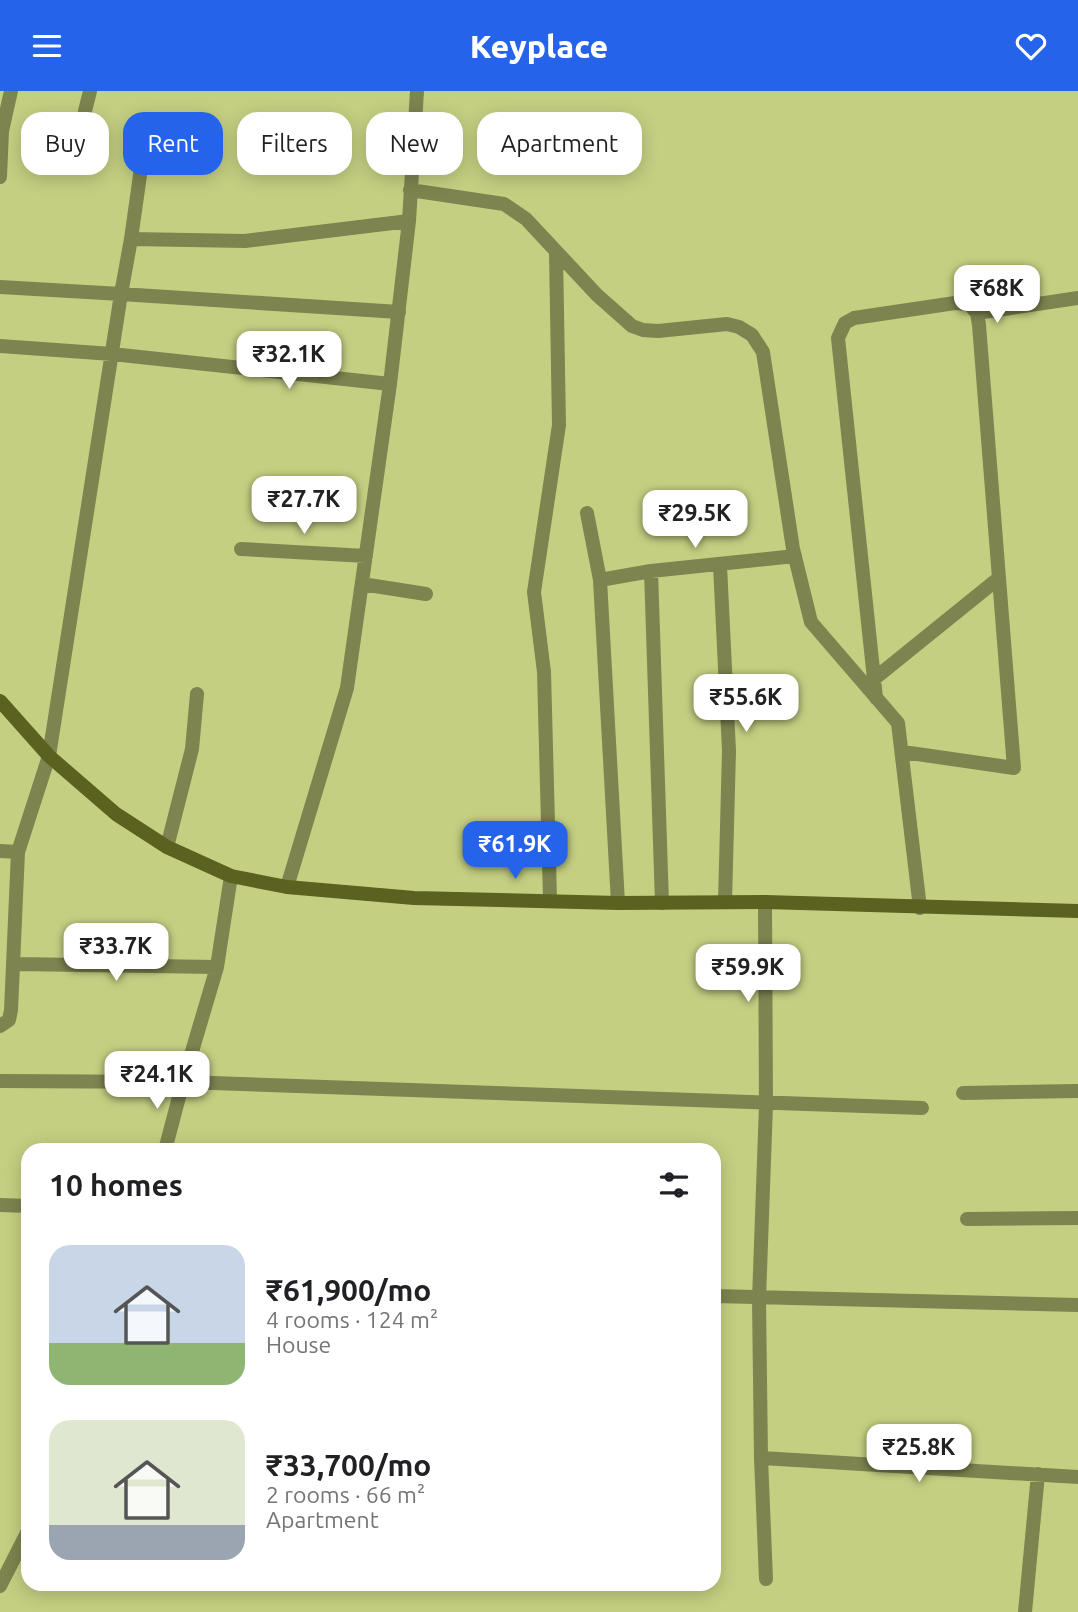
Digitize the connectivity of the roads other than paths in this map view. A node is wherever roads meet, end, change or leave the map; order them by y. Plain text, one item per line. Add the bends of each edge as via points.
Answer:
1 (10, 91) edge
2 (90, 91) edge
3 (418, 91) edge
4 (85, 111) dead end
5 (1, 130) edge
6 (140, 175) edge
7 (0, 177) edge
8 (410, 190) junction
9 (409, 221) junction
10 (131, 239) junction
11 (556, 253) junction
12 (0, 287) edge
13 (121, 294) junction
14 (1078, 298) edge
15 (399, 312) junction
16 (977, 313) junction
17 (0, 346) edge
18 (111, 354) junction
19 (390, 384) junction
20 (587, 513) dead end
21 (241, 549) dead end
22 (366, 556) junction
23 (795, 556) junction
24 (720, 565) junction
25 (651, 571) junction
26 (999, 577) junction
27 (600, 580) junction
28 (362, 584) junction
29 (426, 594) dead end
30 (874, 679) junction
31 (197, 694) dead end
32 (876, 698) junction
33 (0, 701) edge
34 (903, 752) junction
35 (49, 756) junction
36 (167, 847) junction
37 (0, 851) edge
38 (18, 852) junction
39 (231, 876) junction
40 (287, 887) junction
41 (550, 899) junction
42 (726, 902) junction
43 (765, 902) junction
44 (618, 903) junction
45 (662, 903) junction
46 (920, 908) junction
47 (1078, 911) edge
48 (15, 964) junction
49 (217, 967) junction
50 (0, 1026) edge
51 (0, 1081) edge
52 (183, 1082) junction
53 (1078, 1091) edge
54 (963, 1093) dead end
55 (766, 1105) junction
56 (922, 1108) dead end
57 (167, 1143) edge
58 (0, 1205) edge
59 (21, 1206) edge
60 (1078, 1218) edge
61 (967, 1219) dead end
62 (721, 1296) edge
63 (759, 1299) junction
64 (1078, 1305) edge
65 (761, 1458) junction
66 (1038, 1474) junction
67 (1078, 1477) edge
68 (21, 1545) edge
69 (766, 1579) dead end
70 (0, 1587) edge
71 (1025, 1612) edge

1 - 5 street
2 - 4 street
3 - 8 street
5 - 7 street
6 - 10 street
8 - 9 street
8 - 11 street via 504,204 526,219
9 - 10 street via 245,241
9 - 15 street
10 - 13 street
11 - 23 street via 597,295 643,330 727,324 752,335 763,352
11 - 41 street via 559,425 534,592 544,672
12 - 13 street
13 - 15 street
13 - 18 street
14 - 16 street
15 - 19 street
16 - 26 street
16 - 30 street via 969,304 955,303 854,318 845,323 838,338
17 - 18 street
18 - 19 street
18 - 35 street
19 - 22 street
20 - 27 street
21 - 22 street
22 - 28 street
23 - 24 street
23 - 32 street via 811,622
24 - 25 street
24 - 42 street via 729,751
25 - 27 street
25 - 45 street
26 - 30 street
26 - 34 street via 1014,768
27 - 44 street
28 - 29 street
28 - 40 street via 347,688
30 - 32 street
31 - 36 street via 192,749
32 - 34 street via 898,723
33 - 35 main road
34 - 46 street
35 - 36 main road via 116,814
35 - 38 street
36 - 39 main road
37 - 38 street
38 - 48 street
39 - 40 main road
39 - 49 street
40 - 41 main road via 414,898
41 - 44 main road
42 - 43 main road
42 - 45 main road
43 - 46 main road
43 - 55 street
44 - 45 main road
46 - 47 main road
48 - 49 street
48 - 50 street via 9,1020
49 - 52 street
51 - 52 street
52 - 55 street
52 - 57 street
53 - 54 street
55 - 56 street
55 - 63 street
58 - 59 street
60 - 61 street
62 - 63 street
63 - 64 street
63 - 65 street
65 - 66 street
65 - 69 street
66 - 67 street
66 - 71 street
68 - 70 street

